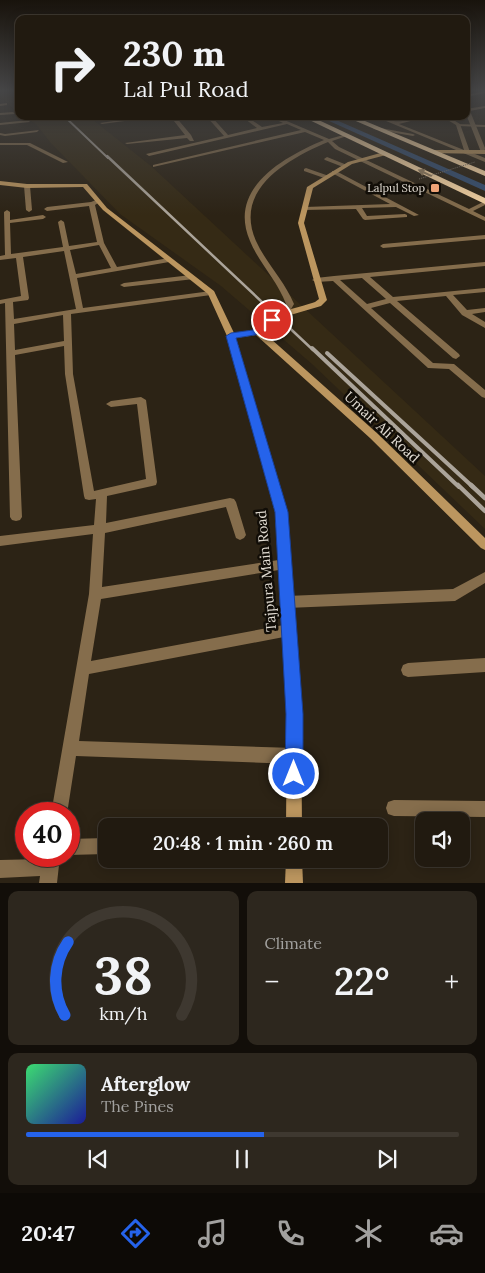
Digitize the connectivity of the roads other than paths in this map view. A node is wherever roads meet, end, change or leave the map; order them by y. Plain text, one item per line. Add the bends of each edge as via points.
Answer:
1 (27, 132) edge
2 (186, 132) edge
3 (224, 132) edge
4 (246, 132) edge
5 (299, 132) edge
6 (307, 132) edge
7 (339, 132) edge
8 (384, 132) edge
9 (394, 132) edge
10 (417, 132) edge
11 (460, 132) edge
12 (476, 132) edge
13 (0, 134) edge
14 (345, 135) junction
15 (189, 136) junction
16 (228, 136) junction
17 (160, 139) junction
18 (328, 140) junction
19 (127, 143) dead end
20 (0, 144) edge
21 (195, 144) junction
22 (168, 150) junction
23 (433, 152) junction
24 (453, 152) junction
25 (466, 152) junction
26 (485, 152) edge
27 (150, 154) dead end
28 (384, 154) junction
29 (327, 159) dead end
30 (361, 160) junction
31 (485, 160) edge
32 (65, 162) dead end
33 (155, 166) dead end
34 (345, 166) junction
35 (306, 170) dead end
36 (334, 172) junction
37 (485, 174) edge
38 (327, 177) junction
39 (0, 184) edge
40 (27, 186) junction
41 (95, 202) junction
42 (485, 202) edge
43 (398, 205) junction
44 (358, 206) junction
45 (47, 209) dead end
46 (305, 209) junction
47 (29, 210) dead end
48 (469, 211) junction
49 (7, 212) dead end
50 (416, 215) dead end
51 (405, 216) dead end
52 (43, 217) dead end
53 (485, 219) edge
54 (7, 222) junction
55 (61, 222) dead end
56 (485, 237) edge
57 (101, 243) junction
58 (383, 246) dead end
59 (67, 248) junction
60 (19, 255) junction
61 (4, 258) edge
62 (169, 260) junction
63 (485, 264) edge
64 (115, 270) junction
65 (364, 276) junction
66 (73, 277) junction
67 (191, 278) junction
68 (334, 278) junction
69 (316, 280) junction
70 (124, 285) dead end
71 (485, 290) edge
72 (211, 293) junction
73 (448, 294) junction
74 (392, 300) junction
75 (4, 301) edge
76 (366, 307) junction
77 (485, 310) edge
78 (74, 311) junction
79 (465, 313) junction
80 (284, 314) junction
81 (10, 322) junction
82 (485, 326) edge
83 (258, 332) junction
84 (231, 336) junction
85 (68, 343) junction
86 (11, 353) junction
87 (456, 356) dead end
88 (485, 395) edge
89 (111, 404) dead end
90 (102, 492) junction
91 (16, 517) dead end
92 (100, 529) junction
93 (240, 536) dead end
94 (0, 541) edge
95 (485, 545) edge
96 (285, 564) junction
97 (485, 577) edge
98 (95, 594) junction
99 (287, 602) junction
100 (289, 630) junction
101 (485, 665) edge
102 (82, 669) junction
103 (408, 670) dead end
104 (70, 748) junction
105 (294, 756) junction
106 (61, 802) edge
107 (394, 808) dead end
108 (485, 809) edge
109 (294, 818) edge
110 (98, 846) edge
111 (80, 847) edge
112 (294, 868) edge
113 (0, 869) edge
114 (50, 869) edge
115 (294, 883) edge

1 - 13 street
2 - 15 street
3 - 16 street
4 - 16 street
5 - 33 street
6 - 18 street
7 - 14 highway
8 - 23 highway
9 - 24 street via 422,138
10 - 25 street
11 - 25 street
12 - 26 street
14 - 18 street
14 - 28 highway
15 - 17 street
15 - 21 street
16 - 21 street
17 - 19 street
17 - 22 street
18 - 30 street
18 - 80 street via 276,167 252,194 246,217 253,240 285,290 290,304
20 - 32 street via 28,144
21 - 22 street
22 - 27 street
23 - 24 street
23 - 37 highway
24 - 25 street
25 - 26 street
25 - 31 street
28 - 30 street
42 -> 28 highway
29 - 34 street
30 - 34 street
30 - 48 street
34 - 36 street
35 - 38 street
36 - 38 street
36 - 43 street
38 - 46 street via 310,187
39 - 40 street
40 - 41 street via 82,184
40 - 47 street
41 - 45 street
41 - 57 street
41 - 62 street
42 - 48 street
43 - 44 street
43 - 50 street
44 - 46 street
44 - 51 street via 365,218
46 - 69 street via 301,223
48 - 53 street
49 - 54 street
52 - 54 street
54 - 61 street
55 - 59 street
56 - 58 street
57 - 59 street
57 - 64 street
59 - 60 street
59 - 66 street
60 - 61 street
60 - 75 street via 25,298
62 - 64 street
62 - 67 street
63 - 65 street
64 - 66 street
65 - 68 street
65 - 74 street
66 - 78 street
67 - 70 street
67 - 72 street
68 - 69 street
68 - 76 street
69 - 80 street via 323,300
71 - 73 street
72 - 78 street
72 - 84 street, Tajpura Main Road
73 - 74 street
73 - 79 street
74 - 76 street
74 - 87 street
75 - 81 street
76 - 88 street via 431,366 451,366
77 - 79 street
78 - 81 street
78 - 85 street
79 - 82 street
80 - 83 street via 260,326
81 - 86 street
83 - 84 street
83 - 95 street, Umair Ali Road via 374,436
84 - 96 street, Tajpura Main Road via 281,512
85 - 86 street
85 - 90 street via 68,374 89,496
86 - 91 street
89 - 90 street via 141,400 152,482
90 - 92 street
92 - 93 street via 230,502
92 - 94 street
92 - 98 street
96 - 98 street
96 - 99 street, Tajpura Main Road
97 - 99 street via 455,595
98 - 102 street
99 - 100 street, Tajpura Main Road
100 - 102 street
100 - 105 street, Tajpura Main Road
101 - 103 street
102 - 104 street
104 - 105 street
104 - 106 street
105 - 109 street, Tajpura Main Road
107 - 108 street
110 - 111 street
112 - 115 street
113 - 114 street

